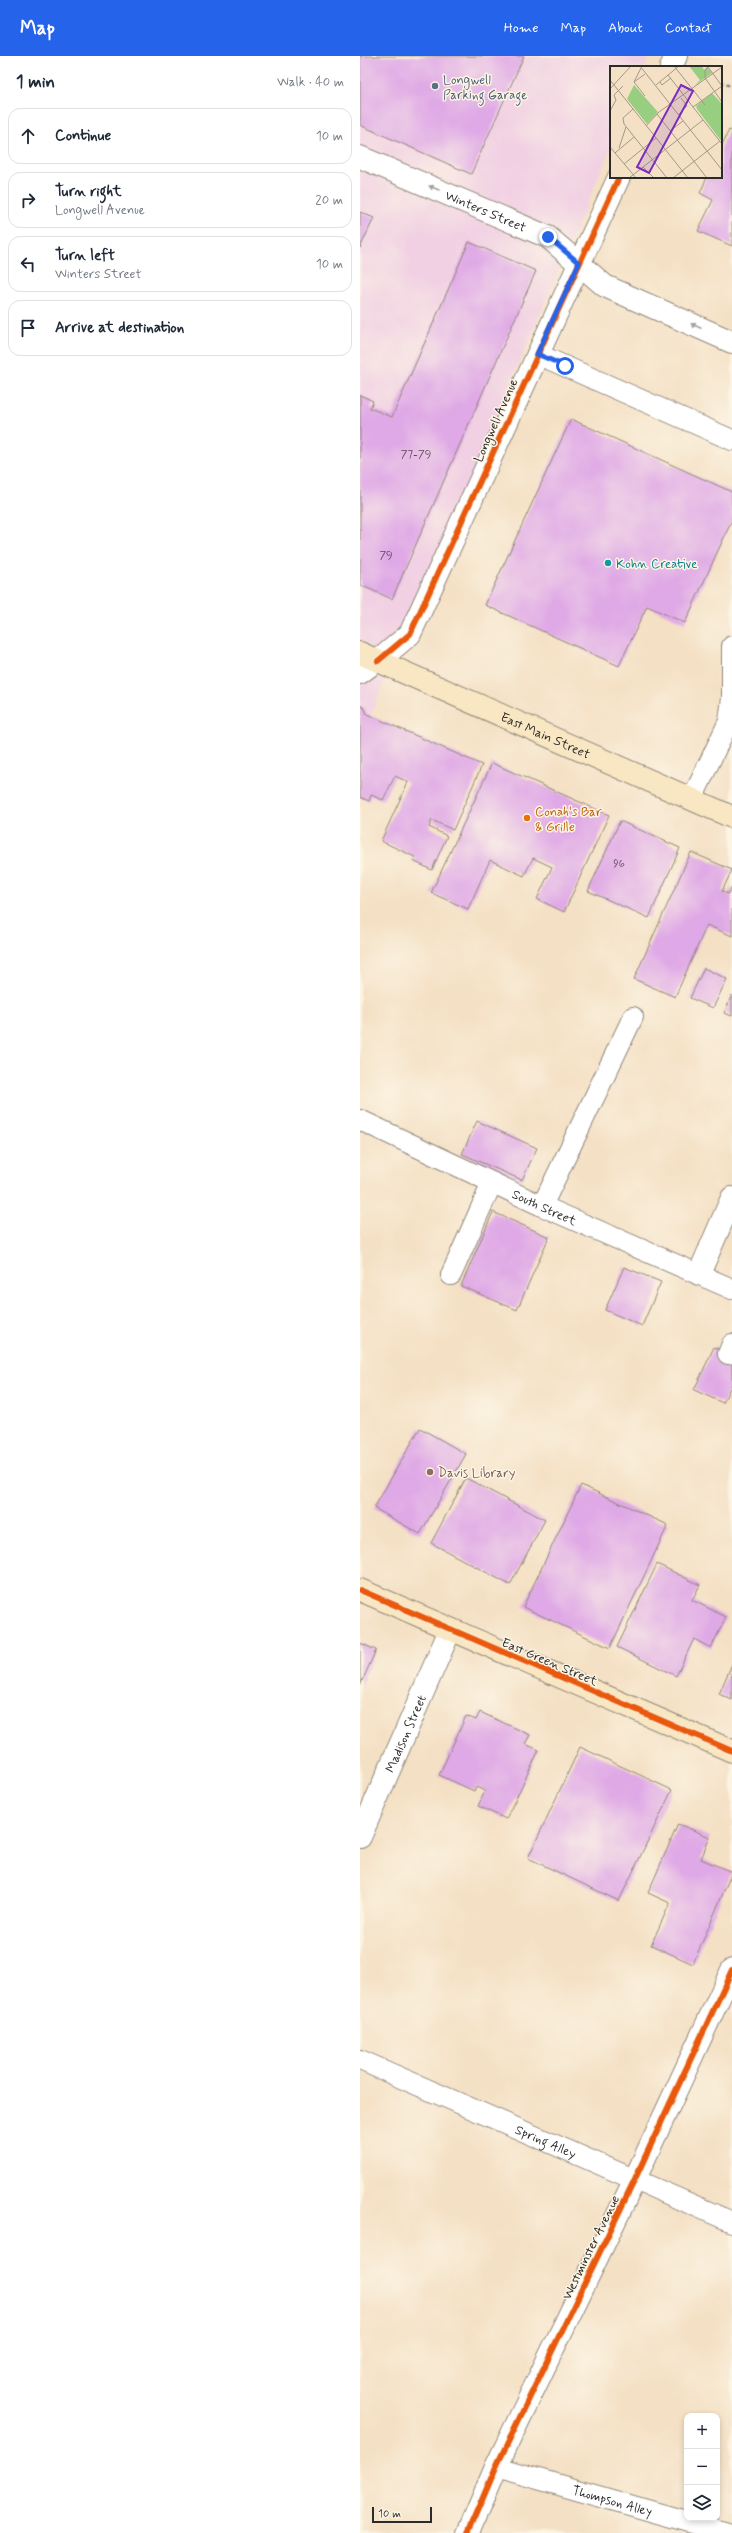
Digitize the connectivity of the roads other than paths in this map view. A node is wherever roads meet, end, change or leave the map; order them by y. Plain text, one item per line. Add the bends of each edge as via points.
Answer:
1 (676, 56) edge
2 (671, 66) edge
3 (360, 157) edge
4 (619, 178) edge
5 (579, 263) junction
6 (732, 342) edge
7 (537, 354) junction
8 (732, 440) edge
9 (732, 646) edge
10 (369, 657) edge
11 (360, 674) edge
12 (692, 799) junction
13 (732, 817) edge
14 (633, 1017) dead end
15 (360, 1120) edge
16 (492, 1183) junction
17 (732, 1198) edge
18 (542, 1206) junction
19 (699, 1274) junction
20 (451, 1276) dead end
21 (732, 1289) edge
22 (360, 1590) edge
23 (450, 1630) junction
24 (732, 1751) edge
25 (360, 1837) edge
26 (732, 1970) edge
27 (360, 2060) edge
28 (634, 2181) junction
29 (732, 2222) edge
30 (496, 2467) junction
31 (468, 2533) edge
32 (728, 2533) edge

1 - 2 street
5 -> 3 street, Winters Street via 548,237
4 - 5 street, Longwell Avenue
6 -> 5 street, Winters Street via 605,286
5 - 7 street, Longwell Avenue
7 - 8 lane
7 - 10 street, Longwell Avenue via 410,634
9 - 12 lane via 732,698 729,721
10 - 11 lane
10 - 12 street, East Main Street
12 - 13 street, East Main Street
14 - 18 lane
15 - 16 lane, South Street
16 - 18 lane, South Street
16 - 20 lane
17 - 19 street
18 - 19 lane, South Street
19 - 21 lane, South Street
22 - 23 street, East Green Street
23 - 24 street, East Green Street
23 - 25 street, Madison Street
26 - 28 street, Westminster Avenue
27 - 28 lane, Spring Alley
28 - 29 lane, Spring Alley
28 - 30 street, Westminster Avenue
30 - 31 street, Westminster Avenue
30 - 32 lane, Thompson Alley

